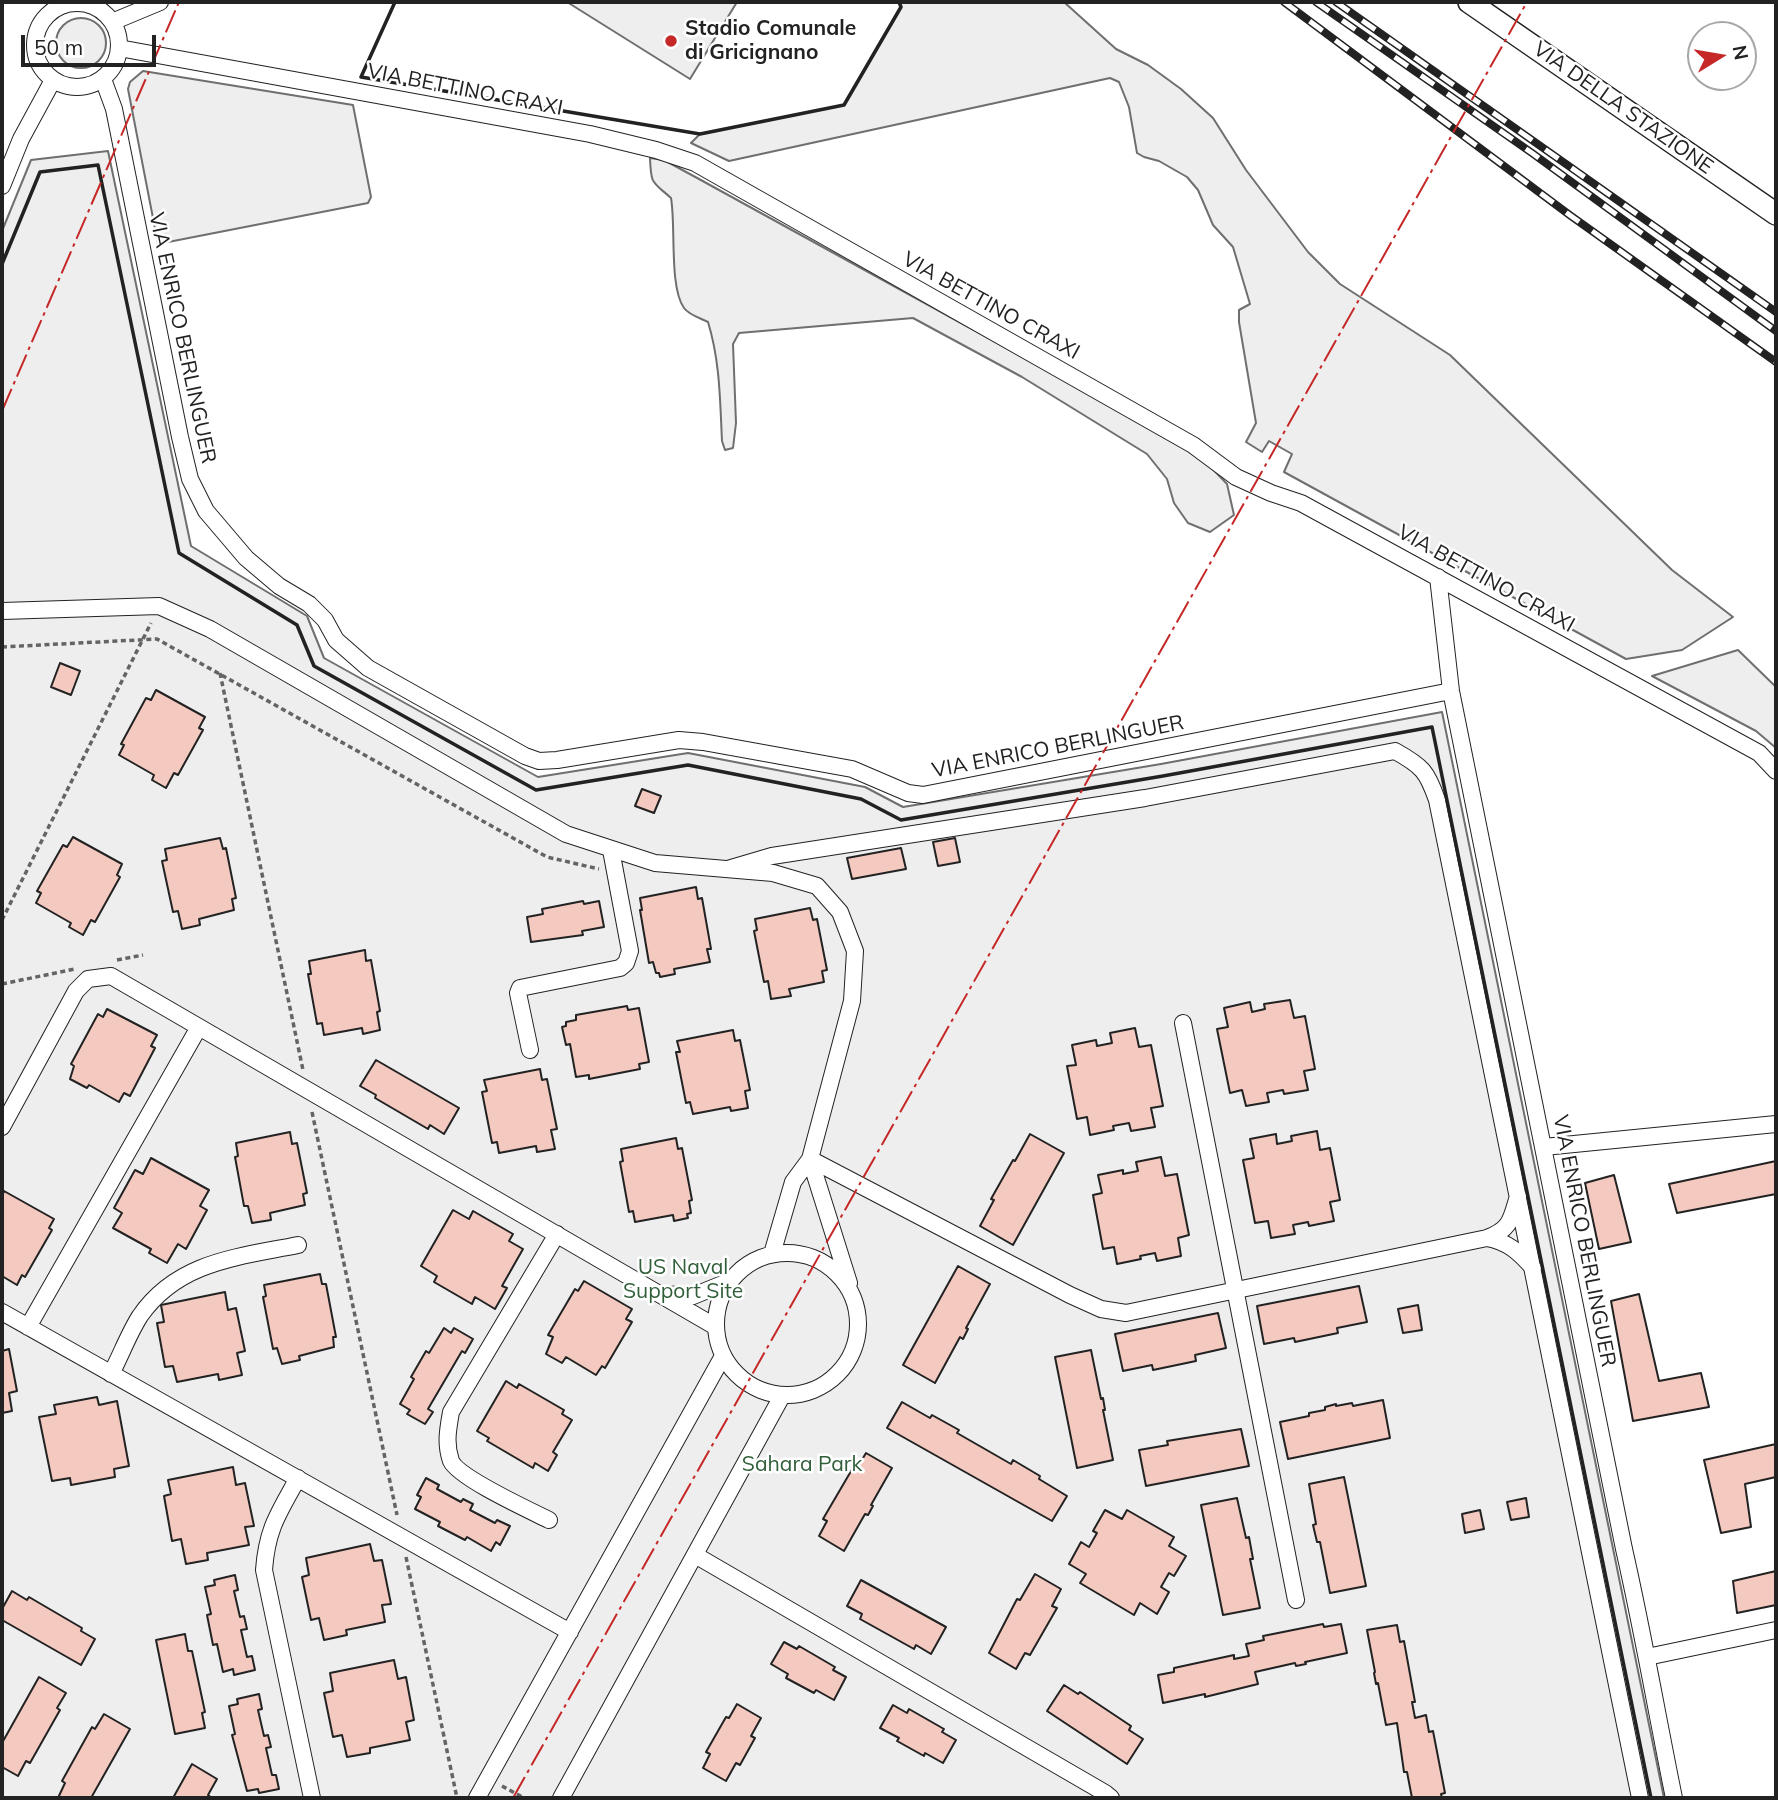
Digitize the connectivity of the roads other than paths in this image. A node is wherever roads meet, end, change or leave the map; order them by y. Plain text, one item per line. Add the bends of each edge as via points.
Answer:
1 (160, 2) edge
2 (1469, 2) edge
3 (89, 3) edge
4 (112, 22) junction
5 (119, 48) junction
6 (103, 79) junction
7 (54, 80) junction
8 (2, 186) edge
9 (1776, 214) edge
10 (1438, 577) junction
11 (2, 611) edge
12 (1451, 691) junction
13 (1776, 771) edge
14 (611, 850) junction
15 (728, 869) junction
16 (1183, 1023) dead end
17 (199, 1027) junction
18 (530, 1050) dead end
19 (1776, 1124) edge
20 (2, 1127) edge
21 (1544, 1147) junction
22 (810, 1159) junction
23 (1519, 1193) junction
24 (557, 1234) junction
25 (1487, 1238) junction
26 (298, 1245) dead end
27 (772, 1254) junction
28 (1534, 1269) junction
29 (730, 1281) junction
30 (1236, 1290) junction
31 (660, 1294) junction
32 (855, 1302) junction
33 (2, 1312) edge
34 (716, 1326) junction
35 (28, 1327) junction
36 (723, 1356) junction
37 (111, 1374) junction
38 (782, 1396) junction
39 (298, 1478) junction
40 (549, 1520) dead end
41 (695, 1555) junction
42 (1296, 1600) dead end
43 (1776, 1630) edge
44 (570, 1632) junction
45 (1647, 1657) junction
46 (312, 1798) edge
47 (477, 1798) edge
48 (561, 1798) edge
49 (1111, 1798) edge
50 (1640, 1798) edge
51 (1674, 1798) edge

1 - 4 street
2 - 9 street, VIA DELLA STAZIONE
3 - 4 street
3 - 7 street via 52,12 37,33 38,59
4 - 5 street
5 - 6 street
5 - 10 street, VIA BETTINO CRAXI via 590,134 695,163 1193,445 1236,477 1301,503
6 - 7 street via 83,87
6 - 12 street, VIA ENRICO BERLINGUER via 117,121 182,448 190,479 206,511 246,558 309,604 325,620 335,640 368,668 525,756 557,760 679,740 704,742 852,769 923,795
7 - 8 street via 21,139
10 - 12 street, VIA ENRICO BERLINGUER
10 - 13 street, VIA BETTINO CRAXI via 1759,753
11 - 14 street via 159,606 210,629 566,834
12 - 21 street, VIA ENRICO BERLINGUER
14 - 15 street via 655,863
14 - 18 street via 630,951 626,963 520,988
15 - 22 street via 773,873 817,886 839,912 855,951 852,1001
15 - 23 street via 772,856 1145,798 1395,751 1428,776 1437,800
16 - 30 street
17 - 20 street via 111,976 88,979 76,991
17 - 24 street
17 - 35 street
19 - 21 street
21 - 45 street, VIA ENRICO BERLINGUER
22 - 27 street via 793,1182
22 - 30 street via 1101,1309 1126,1313
22 - 32 street
23 - 25 street via 1510,1224
23 - 28 street
24 - 31 street
24 - 40 street via 451,1412 446,1441 452,1463 470,1478
25 - 28 street via 1503,1241
25 - 30 street
26 - 37 street via 224,1260 174,1281 153,1298 139,1318
27 - 29 street via 756,1259
27 - 32 street via 793,1252 813,1257 846,1283
28 - 50 street
29 - 31 street via 693,1296
29 - 34 street via 719,1303
30 - 42 street
31 - 34 street
32 - 38 street via 859,1325 855,1348 844,1368 827,1384 806,1394
33 - 35 street
34 - 36 street
35 - 37 street
36 - 38 street via 738,1376 758,1390
36 - 44 street
37 - 39 street
38 - 41 street
39 - 44 street
39 - 46 street via 274,1520 264,1570
41 - 48 street
41 - 49 street
43 - 45 street
44 - 47 street
45 - 51 street, VIA ENRICO BERLINGUER

